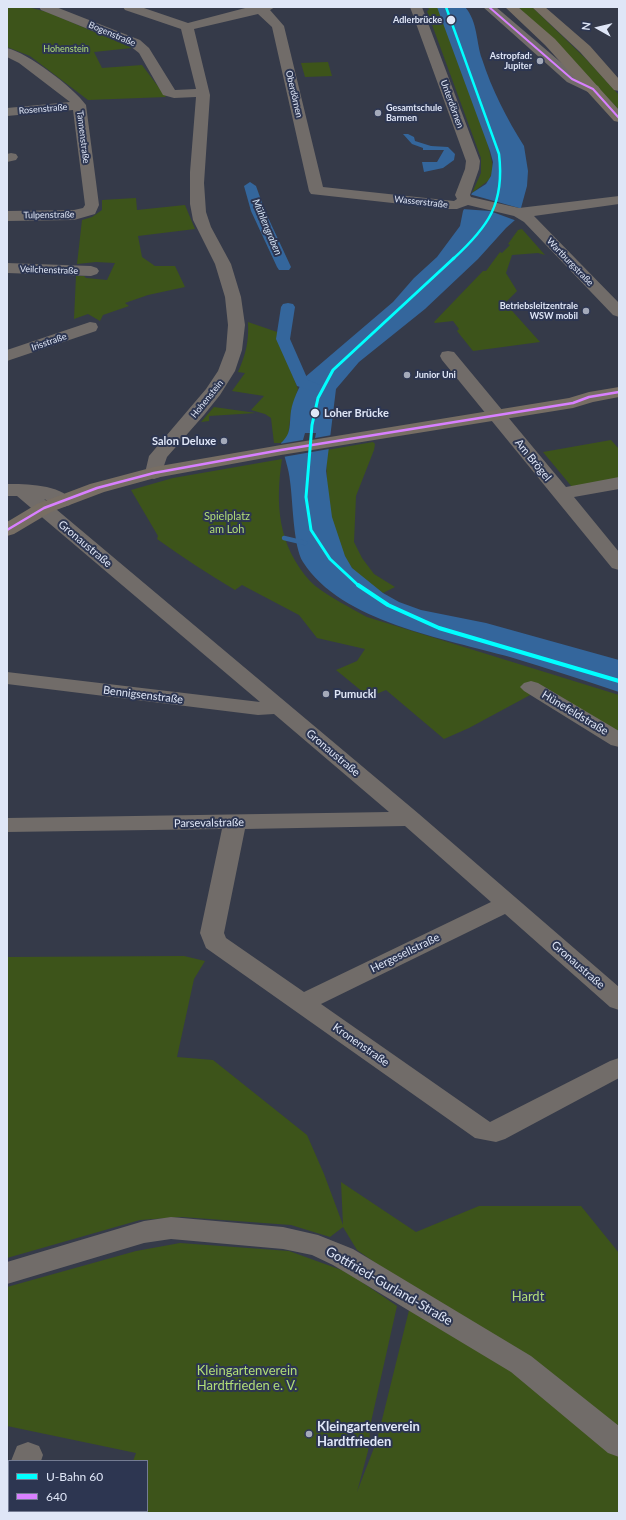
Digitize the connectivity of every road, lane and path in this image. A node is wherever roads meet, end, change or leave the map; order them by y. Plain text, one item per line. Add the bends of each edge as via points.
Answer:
1 (45, 7) edge
2 (129, 7) edge
3 (416, 7) edge
4 (489, 7) edge
5 (511, 7) edge
6 (538, 7) edge
7 (263, 8) edge
8 (187, 27) junction
9 (7, 52) edge
10 (24, 60) junction
11 (7, 62) edge
12 (619, 87) edge
13 (593, 89) junction
14 (203, 93) junction
15 (79, 105) junction
16 (7, 112) edge
17 (619, 118) edge
18 (316, 191) joint
19 (466, 200) junction
20 (619, 200) edge
21 (90, 211) joint
22 (520, 213) junction
23 (7, 216) edge
24 (7, 268) edge
25 (90, 271) dead end
26 (619, 312) edge
27 (90, 327) dead end
28 (7, 356) edge
29 (448, 356) dead end
30 (619, 392) edge
31 (573, 403) junction
32 (619, 403) edge
33 (496, 415) junction
34 (154, 472) junction
35 (619, 483) edge
36 (12, 490) edge
37 (561, 494) junction
38 (54, 504) junction
39 (7, 530) edge
40 (615, 554) edge
41 (7, 678) edge
42 (531, 687) dead end
43 (280, 707) junction
44 (619, 740) edge
45 (411, 819) junction
46 (235, 823) junction
47 (7, 825) edge
48 (508, 903) junction
49 (619, 1001) edge
50 (302, 1003) junction
51 (619, 1067) edge
52 (7, 1273) edge
53 (619, 1444) edge

1 - 14 street, Bogenstraße via 135,43 144,51 168,92
2 - 8 street
3 - 19 street, Unterdörnen via 473,161 462,195
4 - 13 street via 572,79
5 - 13 main road via 550,42
6 - 12 main road via 585,49
7 - 8 street
7 - 18 street, Oberdörnen via 279,30
8 - 14 street, Hohenstein
9 - 10 street, Tannenstraße
10 - 11 street
10 - 15 street, Tannenstraße via 74,98
13 - 17 main road
14 - 34 street, Hohenstein via 197,205 233,290 237,313 235,346 223,380 158,456
15 - 16 street, Rosenstraße
15 - 21 street, Tannenstraße via 92,205
18 - 19 street, Wasserstraße via 446,205 457,205
19 - 22 street, Wasserstraße
20 - 22 street, Wasserstraße
21 - 23 street, Tulpenstraße via 74,215
22 - 26 street, Wartburgstraße
24 - 25 street, Veilchenstraße
27 - 28 street, Irisstraße
29 - 33 street, Am Brögel
30 - 31 main road via 589,397
31 - 32 main road via 598,406
31 - 33 main road
33 - 34 main road
33 - 37 street, Am Brögel
34 - 38 main road via 97,488
35 - 37 street
36 - 38 street, Gronaustraße
37 - 40 street, Am Brögel
38 - 39 main road
38 - 43 street, Gronaustraße
41 - 43 street, Bennigsenstraße via 258,709
42 - 44 street, Hünefeldstraße
43 - 45 street, Gronaustraße
45 - 46 street, Parsevalstraße
45 - 48 street, Gronaustraße
46 - 47 street, Parsevalstraße
46 - 50 street, Kronenstraße via 212,933 216,942
48 - 49 street, Gronaustraße
48 - 50 street, Hergesellstraße
50 - 51 street, Kronenstraße via 484,1131 496,1132
52 - 53 street, Gottfried-Gurland-Straße via 144,1232 171,1228 283,1238 318,1246 343,1256 521,1364

